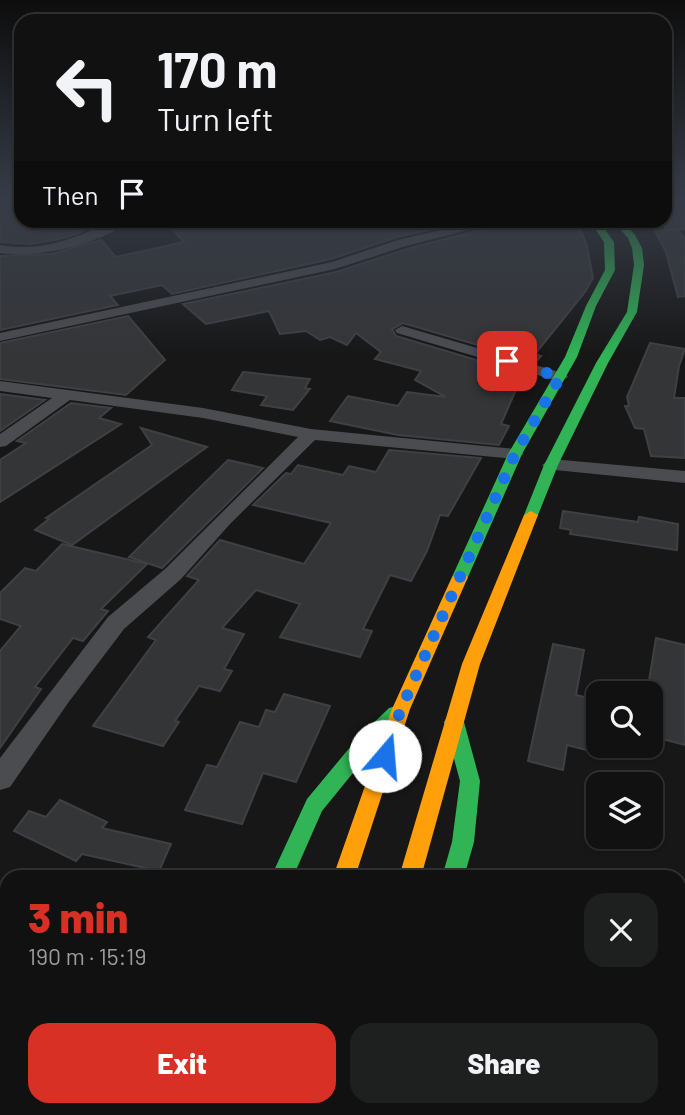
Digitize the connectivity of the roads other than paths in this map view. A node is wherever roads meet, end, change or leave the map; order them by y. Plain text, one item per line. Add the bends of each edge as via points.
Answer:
1 (4, 250) edge
2 (46, 250) edge
3 (377, 250) edge
4 (610, 250) edge
5 (637, 250) edge
6 (401, 330) dead end
7 (0, 337) edge
8 (560, 377) junction
9 (0, 386) edge
10 (68, 394) junction
11 (311, 434) junction
12 (0, 442) edge
13 (515, 454) junction
14 (551, 465) junction
15 (685, 477) edge
16 (401, 709) junction
17 (453, 720) junction
18 (0, 779) edge
19 (285, 870) edge
20 (346, 870) edge
21 (412, 870) edge
22 (455, 870) edge

1 - 2 street
3 - 7 street via 335,265
4 - 8 main road via 610,270
5 - 14 main road via 632,312 601,363
6 - 8 street
8 - 13 main road
9 - 10 street
10 - 11 street
10 - 12 street
11 - 13 street
11 - 18 street via 173,574 116,623
13 - 16 main road
14 - 15 street
14 - 17 main road
16 - 19 main road via 314,804
16 - 20 main road
17 - 21 main road
17 - 22 main road via 470,781

